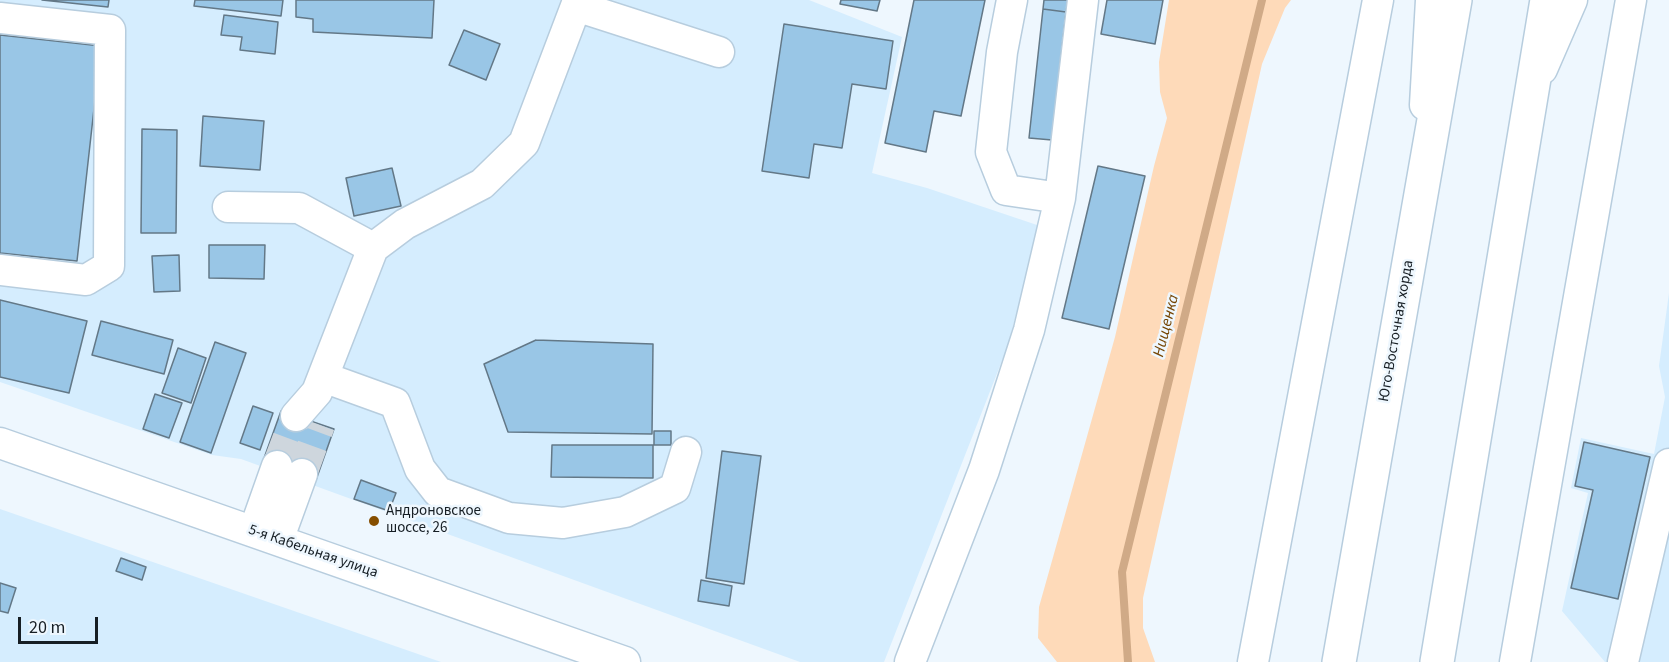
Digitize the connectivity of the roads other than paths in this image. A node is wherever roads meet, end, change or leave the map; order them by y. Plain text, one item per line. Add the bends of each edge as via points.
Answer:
1 (1012, 0) edge
2 (1083, 0) edge
3 (1378, 0) edge
4 (1431, 0) edge
5 (1455, 0) edge
6 (1547, 0) edge
7 (1572, 0) edge
8 (1631, 0) edge
9 (0, 18) edge
10 (719, 52) dead end
11 (1529, 99) junction
12 (1060, 198) junction
13 (228, 207) dead end
14 (1419, 209) junction
15 (373, 248) junction
16 (0, 270) edge
17 (320, 385) junction
18 (308, 420) tunnel mouth
19 (0, 443) edge
20 (686, 452) dead end
21 (1669, 464) edge
22 (290, 470) tunnel mouth
23 (266, 535) junction
24 (1253, 659) edge
25 (625, 662) edge
26 (910, 662) edge
27 (1339, 662) edge
28 (1437, 662) edge
29 (1515, 662) edge
30 (1623, 662) edge

1 - 12 street via 991,152 1006,190
2 - 12 street
3 - 24 street
4 - 14 street
5 - 14 main road, Юго-Восточная хорда
6 - 11 main road
7 - 11 street
8 - 29 street
9 - 16 street via 110,30 110,54 109,267 86,280
10 - 15 street via 576,6 524,143 482,184 405,224
11 - 28 main road
12 - 26 street via 1026,341 984,470
13 - 15 street via 299,208
14 - 27 main road, Юго-Восточная хорда
15 - 17 street
17 - 18 street
17 - 20 street via 395,403 420,469 438,492 508,518 563,523 625,512 675,488
19 - 23 street, 5-я Кабельная улица
21 - 30 street
22 - 23 street
23 - 25 street, 5-я Кабельная улица

